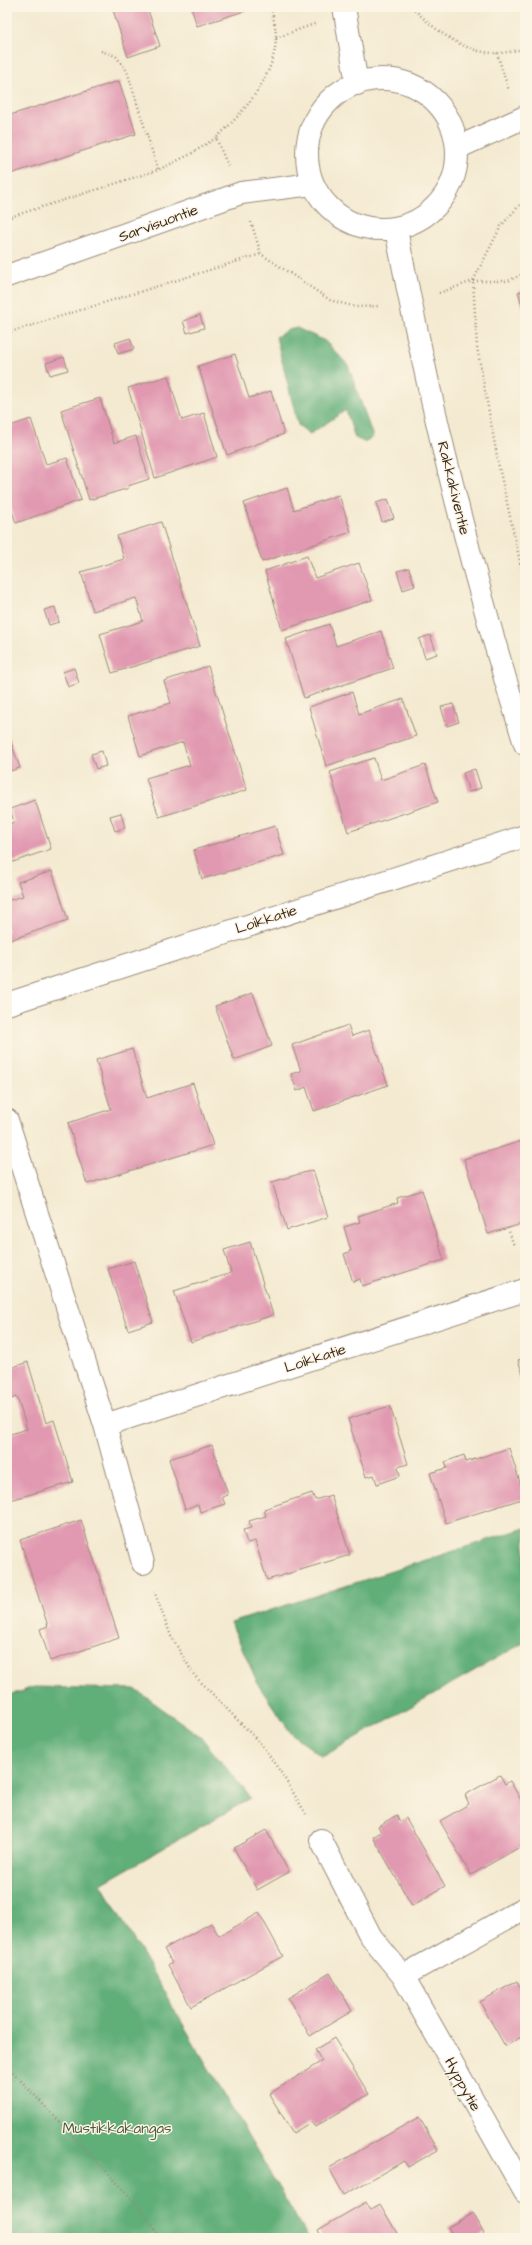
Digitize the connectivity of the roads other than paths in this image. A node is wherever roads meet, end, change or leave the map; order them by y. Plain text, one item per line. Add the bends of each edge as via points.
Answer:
1 (344, 7) edge
2 (358, 84) junction
3 (525, 117) edge
4 (456, 148) junction
5 (313, 184) junction
6 (396, 228) junction
7 (7, 276) edge
8 (525, 744) edge
9 (525, 836) edge
10 (7, 1004) edge
11 (7, 1120) edge
12 (525, 1290) edge
13 (106, 1426) junction
14 (143, 1562) road end
15 (321, 1840) road end
16 (525, 1908) edge
17 (403, 1976) junction
18 (525, 2192) edge

1 - 2 street
2 - 4 street via 380,79 402,82 423,91 440,107 452,126
2 - 5 street via 336,95 319,113 309,136 307,160
3 - 4 street
4 - 6 street via 455,170 448,190 434,208 417,221
5 - 6 street via 326,205 346,221 370,229
5 - 7 street, Sarvisuontie via 241,193
6 - 8 street, Rakkakiventie via 410,304 461,519
9 - 10 street, Loikkatie
11 - 13 street
12 - 13 street, Loikkatie
13 - 14 street
15 - 17 street, Hyppytie via 371,1937
16 - 17 street
17 - 18 street, Hyppytie

